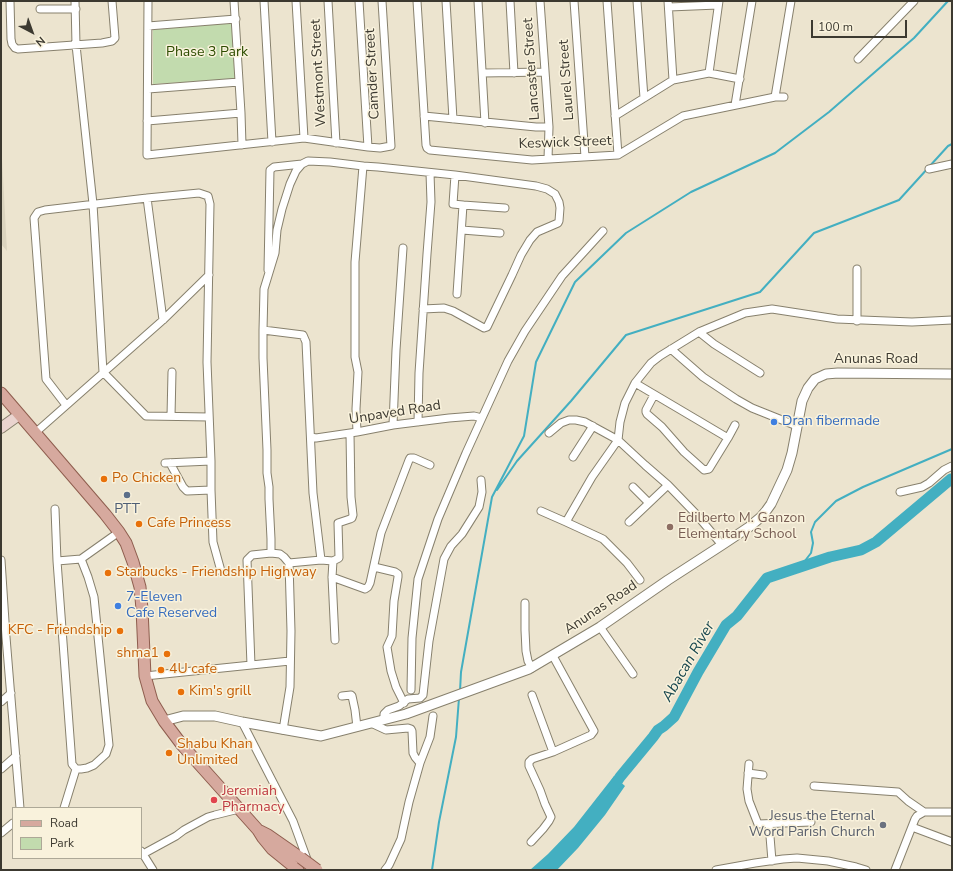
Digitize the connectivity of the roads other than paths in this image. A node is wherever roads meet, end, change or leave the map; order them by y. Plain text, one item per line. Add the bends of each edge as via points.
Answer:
1 (10, 1) edge
2 (75, 1) edge
3 (112, 1) edge
4 (148, 1) edge
5 (234, 1) edge
6 (264, 1) edge
7 (296, 1) edge
8 (328, 1) edge
9 (359, 1) edge
10 (382, 1) edge
11 (417, 1) edge
12 (446, 1) edge
13 (478, 1) edge
14 (510, 1) edge
15 (540, 1) edge
16 (574, 1) edge
17 (607, 1) edge
18 (637, 1) edge
19 (752, 1) edge
20 (792, 1) edge
21 (914, 1) edge
22 (718, 3) edge
23 (668, 4) edge
24 (40, 9) dead end
25 (76, 9) junction
26 (236, 19) junction
27 (148, 26) junction
28 (76, 45) junction
29 (858, 59) dead end
30 (545, 72) junction
31 (482, 73) junction
32 (514, 73) junction
33 (709, 73) junction
34 (740, 79) junction
35 (673, 80) junction
36 (239, 82) junction
37 (148, 89) junction
38 (775, 96) junction
39 (784, 97) dead end
40 (644, 98) junction
41 (735, 105) junction
42 (241, 113) junction
43 (424, 116) junction
44 (615, 116) junction
45 (453, 118) junction
46 (147, 121) junction
47 (485, 123) junction
48 (549, 127) junction
49 (304, 138) junction
50 (272, 142) junction
51 (336, 143) junction
52 (242, 145) junction
53 (368, 147) junction
54 (618, 155) junction
55 (585, 157) junction
56 (548, 159) junction
57 (302, 164) junction
58 (952, 164) edge
59 (363, 166) junction
60 (929, 169) dead end
61 (430, 173) junction
62 (455, 175) junction
63 (147, 198) junction
64 (93, 204) junction
65 (464, 205) junction
66 (505, 208) dead end
67 (462, 230) junction
68 (603, 231) dead end
69 (500, 233) dead end
70 (403, 248) dead end
71 (857, 269) dead end
72 (209, 275) junction
73 (268, 276) junction
74 (457, 294) dead end
75 (423, 309) junction
76 (163, 320) junction
77 (857, 320) junction
78 (952, 320) edge
79 (263, 330) junction
80 (699, 332) junction
81 (671, 350) junction
82 (103, 372) junction
83 (172, 372) dead end
84 (760, 373) dead end
85 (952, 374) edge
86 (635, 383) junction
87 (1, 393) edge
88 (654, 395) junction
89 (66, 405) junction
90 (19, 415) junction
91 (171, 416) junction
92 (209, 417) junction
93 (482, 418) junction
94 (418, 422) junction
95 (393, 425) junction
96 (735, 425) dead end
97 (594, 426) junction
98 (796, 426) junction
99 (1, 428) edge
100 (357, 432) junction
101 (35, 433) junction
102 (350, 433) junction
103 (549, 434) dead end
104 (311, 437) junction
105 (728, 438) junction
106 (618, 440) junction
107 (572, 457) dead end
108 (211, 461) junction
109 (430, 465) dead end
110 (952, 466) edge
111 (481, 480) dead end
112 (668, 485) junction
113 (633, 487) dead end
114 (211, 490) junction
115 (900, 492) dead end
116 (649, 503) junction
117 (55, 509) dead end
118 (541, 512) dead end
119 (566, 522) junction
120 (629, 522) dead end
121 (119, 532) junction
122 (722, 545) junction
123 (271, 553) junction
124 (81, 559) junction
125 (1, 560) edge
126 (321, 560) junction
127 (58, 561) junction
128 (333, 561) junction
129 (289, 563) junction
130 (374, 567) junction
131 (221, 572) dead end
132 (2, 577) edge
133 (332, 577) junction
134 (640, 580) dead end
135 (525, 603) dead end
136 (600, 627) junction
137 (4, 639) edge
138 (335, 640) dead end
139 (553, 656) junction
140 (290, 661) junction
141 (251, 666) junction
142 (530, 669) junction
143 (633, 674) dead end
144 (145, 676) junction
145 (411, 690) dead end
146 (11, 693) junction
147 (532, 695) dead end
148 (342, 696) dead end
149 (1, 702) edge
150 (404, 703) junction
151 (434, 716) dead end
152 (384, 720) junction
153 (164, 721) junction
154 (242, 722) junction
155 (371, 723) junction
156 (357, 727) junction
157 (283, 730) junction
158 (553, 752) junction
159 (16, 756) junction
160 (420, 763) junction
161 (749, 764) dead end
162 (1, 769) edge
163 (76, 769) junction
164 (748, 773) junction
165 (763, 774) dead end
166 (814, 786) dead end
167 (20, 807) edge
168 (64, 807) edge
169 (239, 809) junction
170 (924, 812) junction
171 (952, 812) edge
172 (811, 822) dead end
173 (12, 824) edge
174 (769, 824) junction
175 (912, 827) junction
176 (1, 834) edge
177 (531, 842) dead end
178 (952, 842) edge
179 (142, 852) edge
180 (772, 861) junction
181 (298, 865) edge
182 (153, 870) edge
183 (309, 870) edge
184 (317, 870) edge
185 (385, 870) edge
186 (716, 870) edge
187 (866, 870) edge
188 (895, 870) edge

1 - 28 street via 11,39 15,48
2 - 25 street
3 - 28 street via 115,38 102,43
4 - 27 street
5 - 26 street
6 - 50 street
7 - 49 street
8 - 51 street, Westmont Street
9 - 53 street
10 - 53 street, Camder Street via 391,146
11 - 43 street
12 - 45 street
13 - 31 street
14 - 32 street
15 - 30 street, Lancaster Street
16 - 55 street, Laurel Street
17 - 44 street
18 - 40 street
19 - 34 street
20 - 38 street
21 - 29 street
22 - 23 street
22 - 33 street
23 - 35 street
24 - 25 street
25 - 28 street
26 - 27 street
26 - 36 street
27 - 37 street
28 - 64 street
30 - 32 street
30 - 48 street, Lancaster Street
31 - 32 street
31 - 47 street
33 - 34 street
33 - 35 street
34 - 41 street
35 - 40 street
36 - 37 street
36 - 42 street
37 - 46 street
38 - 39 street, Keswick Street
38 - 41 street, Keswick Street
40 - 44 street
41 - 54 street, Keswick Street via 683,116
42 - 46 street
42 - 52 street
43 - 45 street
43 - 56 street, Keswick Street via 426,145 430,150 532,160
44 - 54 street
45 - 47 street
46 - 52 street via 147,154
47 - 48 street
48 - 56 street, Lancaster Street
49 - 50 street
49 - 51 street
50 - 52 street
51 - 53 street
54 - 55 street, Keswick Street
55 - 56 street, Keswick Street
57 - 59 street via 308,161
57 - 73 street via 296,171 286,195
57 - 73 street via 274,167 270,170
58 - 60 street
59 - 61 street
59 - 100 street via 355,262
61 - 62 street
61 - 75 street via 431,202
62 - 65 street via 453,204
62 - 75 street via 547,189 557,197 560,219 558,223 537,232 530,240 487,327 484,328 444,308
63 - 64 street
63 - 72 street via 198,193 208,196
63 - 76 street
64 - 82 street
64 - 89 street via 45,210 38,212 34,218 46,379
65 - 66 street
65 - 67 street
67 - 69 street
67 - 74 street
68 - 93 street via 562,276 525,331
70 - 95 street
71 - 77 street
72 - 76 street
72 - 92 street
73 - 79 street via 264,289
75 - 94 street
76 - 82 street
77 - 78 street
77 - 80 street via 772,309 745,314
79 - 104 street via 303,335 306,342
79 - 123 street
80 - 81 street
80 - 84 street
81 - 86 street via 651,363
81 - 98 street via 703,377 736,399
82 - 89 street
82 - 91 street via 146,416
83 - 91 street
85 - 98 street, Anunas Road via 826,374 815,379 808,388
86 - 88 street
86 - 106 street via 625,403
87 - 90 main road
88 - 105 street
88 - 105 street via 646,410 647,414 704,470 709,469
89 - 101 street
90 - 99 main road
90 - 101 main road
91 - 92 street
92 - 108 street
93 - 94 street, Unpaved Road via 474,416
93 - 145 street via 438,519 418,579 412,638
94 - 95 street, Unpaved Road
95 - 100 street, Unpaved Road
96 - 105 street
97 - 103 street via 569,420 561,423
97 - 106 street
97 - 107 street
98 - 122 street, Anunas Road via 787,470 771,504 755,522
100 - 102 street, Unpaved Road
101 - 121 main road
102 - 104 street, Unpaved Road
102 - 128 street via 353,515 352,518 338,523 339,558
104 - 126 street via 313,493
106 - 112 street
106 - 119 street via 592,477
108 - 114 street
108 - 114 street via 168,463 187,491
109 - 130 street via 410,458 381,533
110 - 115 street via 922,487
111 - 150 street via 479,507 444,559 429,641 424,693 421,697 408,699
112 - 116 street
112 - 122 street
113 - 116 street
114 - 131 street via 213,542
116 - 120 street
117 - 127 street
118 - 119 street
119 - 134 street via 603,539
121 - 124 street
121 - 144 main road via 126,543 140,588
122 - 136 street, Anunas Road
123 - 129 street via 280,554
123 - 141 street via 252,555 247,560
124 - 127 street
124 - 163 street via 94,597 109,745 106,754 94,764
125 - 132 street
126 - 128 street
126 - 129 street
127 - 163 street via 72,764
128 - 133 street
129 - 140 street
130 - 133 street via 370,583 364,589
130 - 150 street via 398,574 392,636 387,647 391,671
132 - 137 street
133 - 138 street
135 - 142 street via 526,651
136 - 139 street, Anunas Road
136 - 143 street
137 - 146 street
139 - 142 street, Anunas Road
139 - 158 street via 594,731 591,735
140 - 141 street
140 - 157 street via 290,687
141 - 144 street
142 - 152 street, Anunas Road
144 - 153 main road via 152,701
146 - 149 street
146 - 159 street
147 - 158 street
148 - 156 street via 352,696
150 - 152 street via 386,712
151 - 160 street via 430,737
152 - 155 street, Anunas Road
153 - 154 street, Anunas Road via 183,716 215,716
153 - 169 main road
154 - 157 street, Anunas Road
154 - 183 street via 293,821 310,866
155 - 156 street, Anunas Road
155 - 160 street via 386,730 411,729 413,753
156 - 157 street, Anunas Road via 321,736
158 - 177 street via 529,762 551,817
159 - 162 street
159 - 167 street
160 - 185 street via 401,839
161 - 164 street
163 - 168 street
164 - 165 street
164 - 174 street via 749,801 758,824
166 - 170 street via 898,792
169 - 179 street via 208,817
169 - 181 main road via 258,830 268,835
170 - 171 street
170 - 175 street via 915,819
172 - 174 street
173 - 176 street
174 - 180 street
175 - 178 street
175 - 188 street
179 - 182 street
180 - 186 street
180 - 187 street via 810,859
181 - 184 main road, bridge

